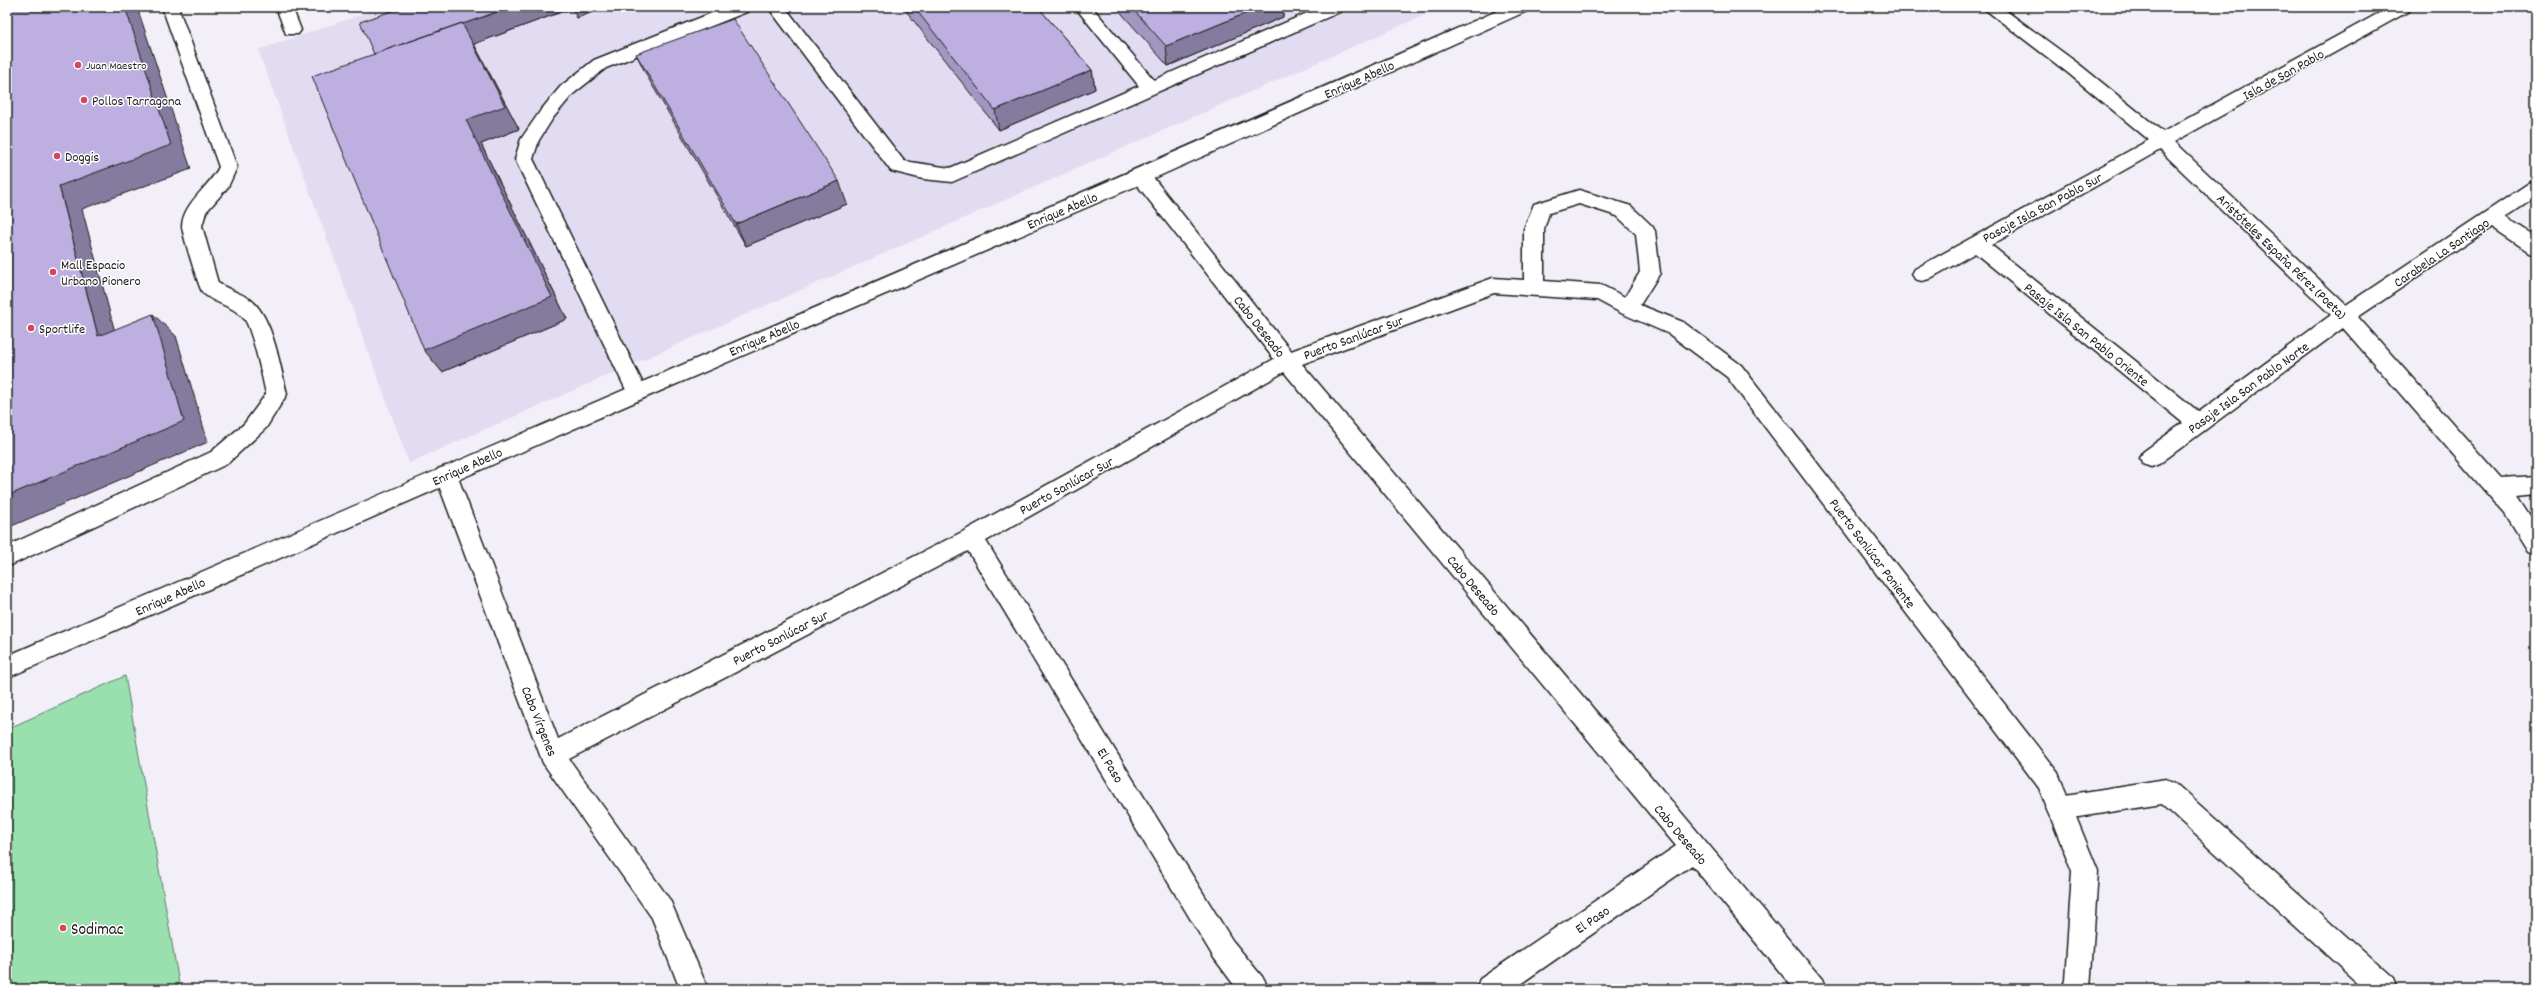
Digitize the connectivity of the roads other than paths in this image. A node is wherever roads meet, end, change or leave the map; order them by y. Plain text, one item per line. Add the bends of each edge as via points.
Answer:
1 (170, 7) edge
2 (284, 7) edge
3 (743, 7) edge
4 (776, 7) edge
5 (1082, 7) edge
6 (1336, 7) edge
7 (1521, 7) edge
8 (1990, 7) edge
9 (2403, 7) edge
10 (292, 30) dead end
11 (1151, 88) junction
12 (2163, 142) junction
13 (1141, 176) junction
14 (2536, 188) edge
15 (2492, 217) junction
16 (1976, 243) junction
17 (2536, 247) edge
18 (1922, 274) dead end
19 (1534, 288) junction
20 (1601, 293) joint
21 (1628, 308) junction
22 (2345, 316) junction
23 (1287, 361) junction
24 (637, 392) junction
25 (2199, 424) junction
26 (2151, 458) dead end
27 (446, 475) junction
28 (2536, 485) edge
29 (2496, 488) junction
30 (972, 538) junction
31 (2536, 544) edge
32 (7, 557) edge
33 (7, 667) edge
34 (552, 755) junction
35 (2059, 808) junction
36 (1694, 849) junction
37 (694, 989) edge
38 (1254, 989) edge
39 (1490, 989) edge
40 (1812, 989) edge
41 (2075, 989) edge
42 (2384, 989) edge

1 - 32 street via 228,167 221,182 197,210 192,226 209,287 224,297 243,304 256,319 277,394 268,413 245,438 219,458
2 - 10 street
3 - 24 street via 600,64 567,90 530,139 524,159
4 - 11 street via 898,166 923,172 952,175
5 - 11 street
6 - 11 street
7 - 13 street, Enrique Abello
8 - 12 street, Aristóteles España Pérez (Poeta) via 2074,69
9 - 12 street, Isla de San Pablo
12 - 16 street, Pasaje Isla San Pablo Sur
12 - 22 street, Aristóteles España Pérez (Poeta)
13 - 23 street, Cabo Deseado
13 - 24 street, Enrique Abello
14 - 15 street, Carabela La Santiago
15 - 17 street
15 - 22 street, Carabela La Santiago
16 - 18 street, Pasaje Isla San Pablo Sur
16 - 25 street, Pasaje Isla San Pablo Oriente
19 - 20 street, Puerto Sanlúcar Sur
19 - 21 street via 1534,229 1541,209 1579,197 1624,211 1645,231 1650,273
19 - 23 street, Puerto Sanlúcar Sur via 1493,285
20 - 21 street, Puerto Sanlúcar Poniente
21 - 35 street, Puerto Sanlúcar Poniente via 1676,328 1734,371 2049,781
22 - 25 street, Pasaje Isla San Pablo Norte
22 - 29 street, Aristóteles España Pérez (Poeta)
23 - 30 street, Puerto Sanlúcar Sur
23 - 36 street, Cabo Deseado
24 - 27 street, Enrique Abello
25 - 26 street, Pasaje Isla San Pablo Norte
27 - 33 street, Enrique Abello
27 - 34 street, Cabo Vírgenes
28 - 29 street
29 - 31 street, Aristóteles España Pérez (Poeta) via 2513,507
30 - 34 street, Puerto Sanlúcar Sur
30 - 38 street, El Paso via 1223,948
34 - 37 street, Cabo Vírgenes via 661,909
35 - 41 street, Puerto Sanlúcar Poniente via 2085,870 2078,984
35 - 42 street via 2166,791
36 - 39 street, El Paso
36 - 40 street, Cabo Deseado

